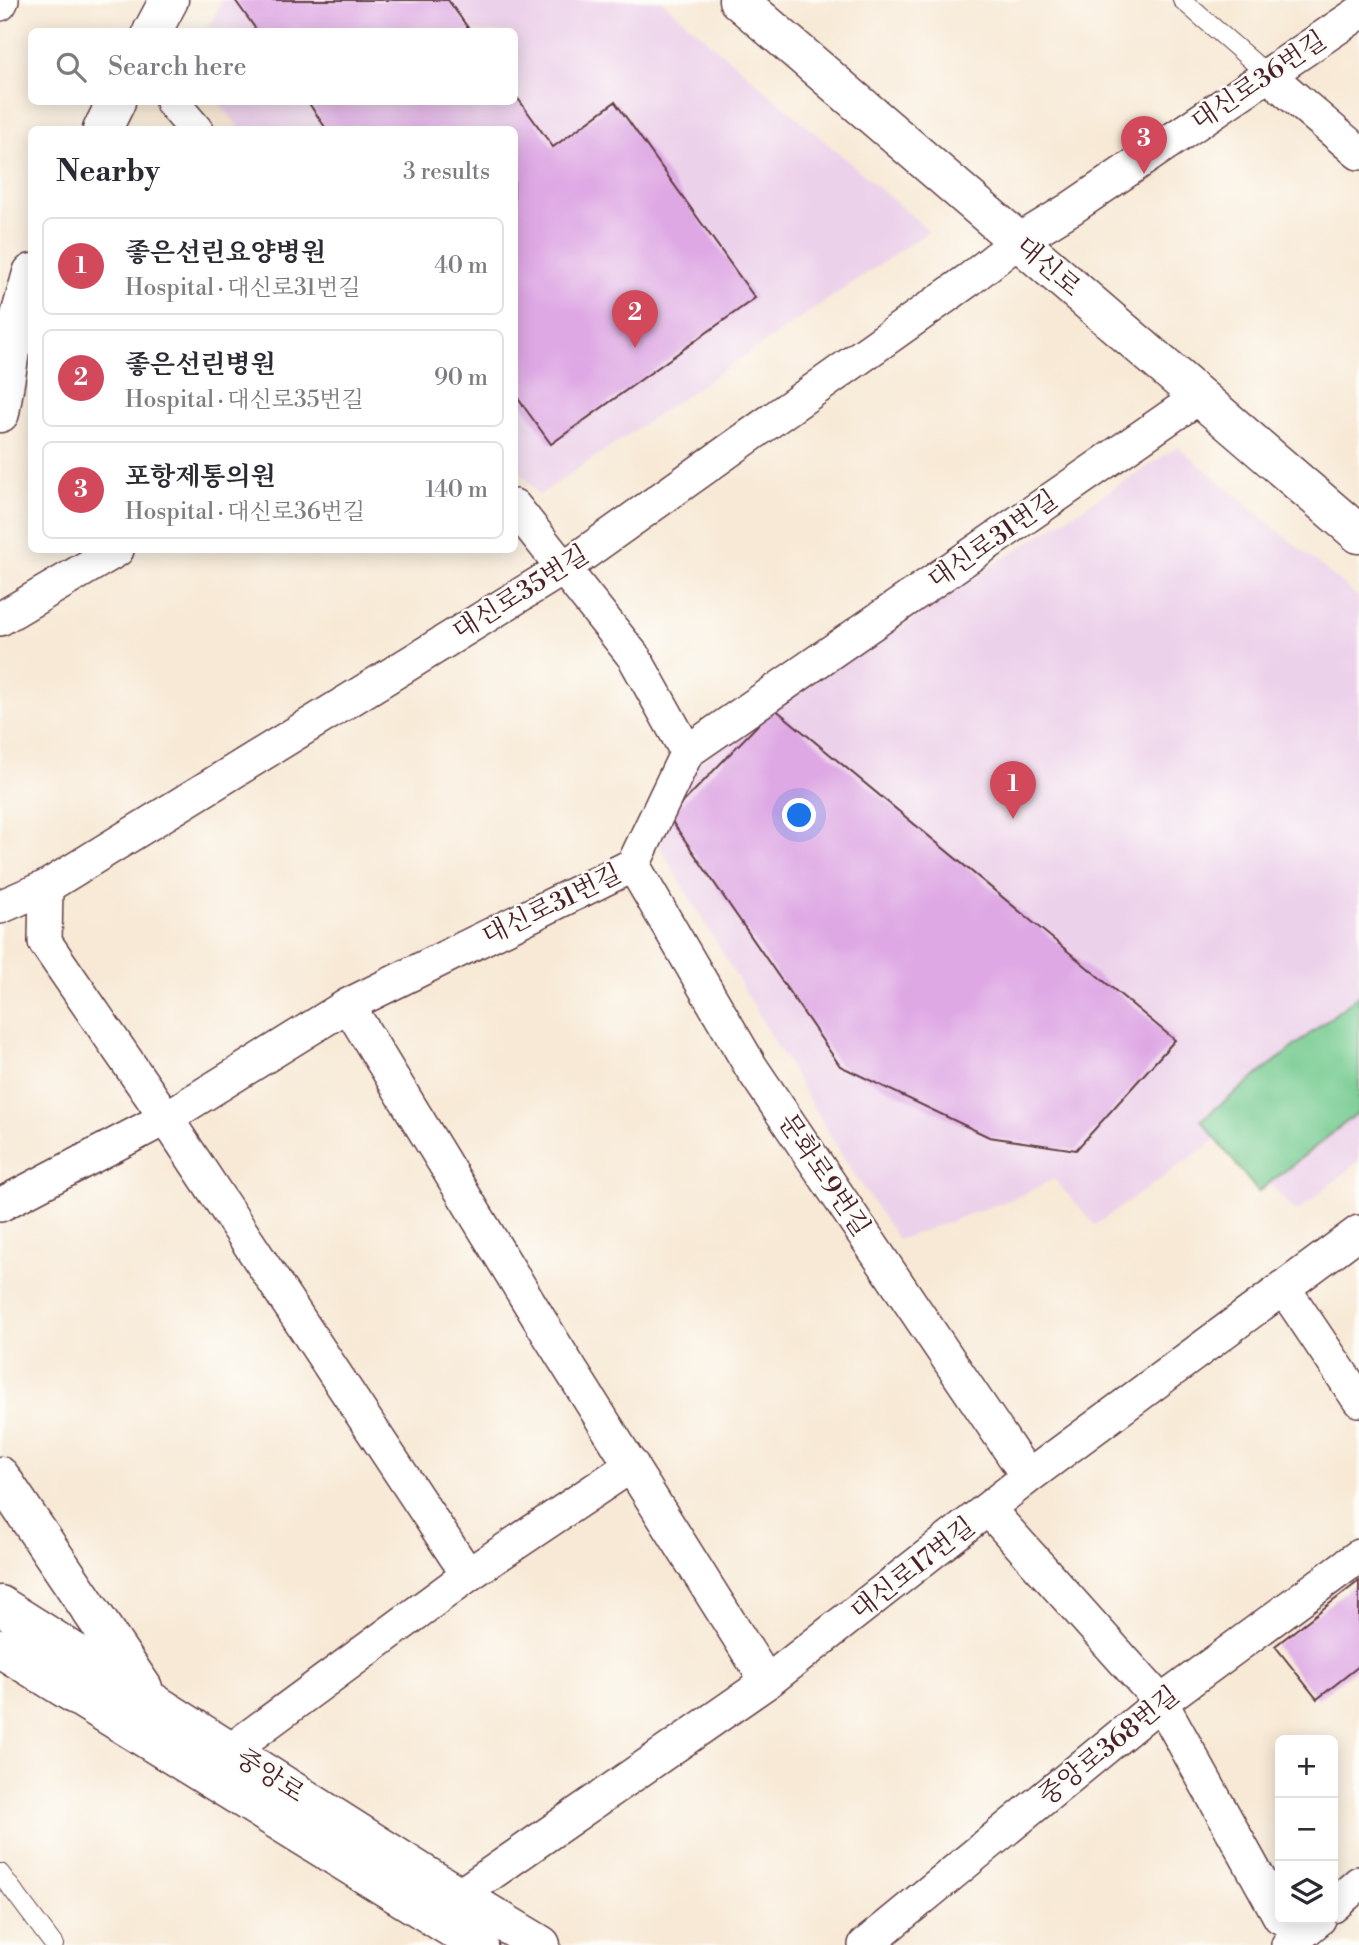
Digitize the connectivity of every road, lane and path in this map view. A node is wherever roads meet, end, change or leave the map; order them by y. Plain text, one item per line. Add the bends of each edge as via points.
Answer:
1 (169, 0) edge
2 (738, 0) edge
3 (1182, 0) edge
4 (1359, 13) edge
5 (154, 28) edge
6 (1267, 74) junction
7 (114, 105) edge
8 (175, 105) edge
9 (104, 126) edge
10 (193, 126) edge
11 (1359, 153) edge
12 (1018, 241) junction
13 (28, 287) edge
14 (1199, 397) junction
15 (0, 413) edge
16 (518, 511) edge
17 (1359, 534) edge
18 (112, 553) edge
19 (564, 568) junction
20 (0, 618) edge
21 (687, 752) junction
22 (633, 865) junction
23 (46, 887) junction
24 (0, 907) edge
25 (348, 1005) junction
26 (166, 1118) junction
27 (0, 1205) edge
28 (1359, 1232) edge
29 (1283, 1287) junction
30 (1359, 1400) edge
31 (632, 1465) junction
32 (0, 1476) edge
33 (1028, 1477) junction
34 (989, 1510) junction
35 (1359, 1556) edge
36 (468, 1575) junction
37 (0, 1605) edge
38 (2, 1641) edge
39 (767, 1682) junction
40 (152, 1701) junction
41 (1161, 1702) junction
42 (231, 1750) junction
43 (0, 1873) edge
44 (1359, 1883) edge
45 (460, 1895) junction
46 (1338, 1902) edge
47 (1307, 1924) edge
48 (1288, 1933) edge
49 (54, 1945) edge
50 (479, 1945) edge
51 (541, 1945) edge
52 (865, 1945) edge

1 - 5 main road
2 - 12 main road, 대신로
3 - 6 lane
4 - 6 street, 대신로36번길
6 - 11 street
6 - 12 street, 대신로36번길
7 - 9 main road
8 - 10 street
12 - 14 main road, 대신로
12 - 19 street, 대신로35번길
13 - 15 main road via 10,352
14 - 17 main road, 대신로
14 - 21 street, 대신로31번길
16 - 19 street
18 - 20 street
19 - 21 street via 634,657
19 - 23 street, 대신로35번길
21 - 22 street, 대신로31번길
22 - 25 street, 대신로31번길
22 - 33 street, 문화로9번길 via 751,1067
23 - 24 street, 대신로35번길
23 - 26 street via 45,942
25 - 26 street, 대신로31번길
25 - 31 street
26 - 27 street, 대신로31번길
26 - 36 street
28 - 29 street, 대신로17번길
29 - 30 street
29 - 33 street, 대신로17번길
31 - 36 street
31 - 39 street
32 - 40 main road
33 - 34 street, 대신로17번길
34 - 39 street, 대신로17번길
34 - 41 street
35 - 41 street, 중앙로368번길
36 - 42 street
37 - 40 main road, 중앙로
38 - 50 main road, 중앙로
39 - 45 street, 대신로17번길
40 - 42 main road, 중앙로
41 - 48 street
41 - 52 street, 중앙로368번길
42 - 45 main road, 중앙로
43 - 49 lane
44 - 46 street
45 - 51 main road, 중앙로
47 - 48 street

